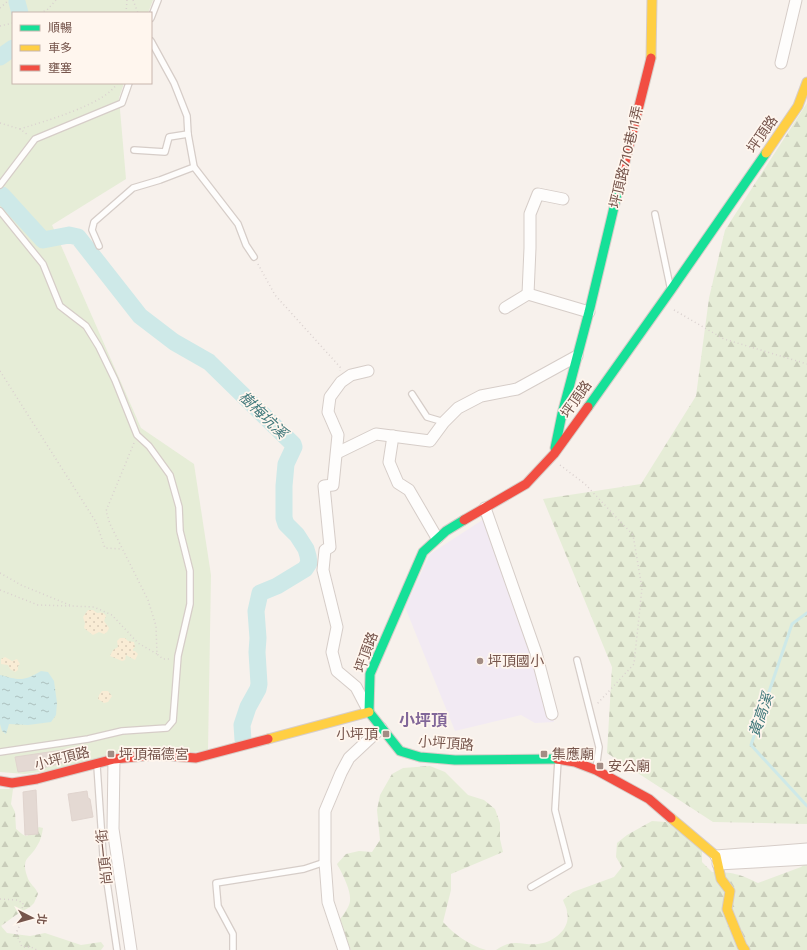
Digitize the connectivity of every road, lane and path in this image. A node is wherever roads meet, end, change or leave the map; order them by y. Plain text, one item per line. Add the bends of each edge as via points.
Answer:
1 (9, 0) edge
2 (56, 0) edge
3 (127, 0) edge
4 (133, 0) edge
5 (158, 0) edge
6 (652, 0) edge
7 (796, 0) edge
8 (0, 8) edge
9 (42, 12) edge
10 (126, 12) edge
11 (138, 12) edge
12 (152, 15) edge
13 (12, 23) edge
14 (0, 26) edge
15 (152, 43) edge
16 (781, 63) dead end
17 (807, 82) edge
18 (117, 84) edge
19 (129, 84) edge
20 (0, 123) edge
21 (20, 130) junction
22 (188, 134) junction
23 (35, 139) junction
24 (134, 150) dead end
25 (194, 168) junction
26 (0, 185) edge
27 (564, 199) dead end
28 (0, 211) edge
29 (655, 214) dead end
30 (99, 246) dead end
31 (254, 257) joint
32 (671, 290) junction
33 (528, 294) junction
34 (662, 303) junction
35 (505, 308) dead end
36 (589, 312) junction
37 (577, 356) junction
38 (807, 364) edge
39 (0, 371) edge
40 (368, 371) dead end
41 (341, 382) junction
42 (412, 394) dead end
43 (562, 414) junction
44 (444, 422) junction
45 (573, 428) junction
46 (138, 436) junction
47 (393, 436) junction
48 (337, 453) junction
49 (552, 456) junction
50 (485, 508) junction
51 (437, 538) junction
52 (122, 549) junction
53 (0, 574) edge
54 (0, 590) edge
55 (72, 606) junction
56 (157, 654) junction
57 (178, 656) junction
58 (577, 660) dead end
59 (590, 711) junction
60 (369, 712) junction
61 (552, 714) dead end
62 (381, 728) junction
63 (0, 752) edge
64 (114, 759) junction
65 (558, 759) junction
66 (97, 764) junction
67 (596, 770) junction
68 (0, 781) edge
69 (807, 848) edge
70 (807, 859) edge
71 (717, 860) junction
72 (324, 862) junction
73 (531, 887) dead end
74 (0, 899) edge
75 (342, 949) edge
76 (36, 950) edge
77 (117, 950) edge
78 (131, 950) edge
79 (233, 950) edge
80 (746, 950) edge

1 - 8 path
2 - 9 path
3 - 10 path
4 - 11 path
5 - 12 lane
6 - 36 street, 坪頂路710巷11弄 via 651,56
7 - 16 street
13 - 14 path
15 - 22 lane via 174,83 187,116
17 - 32 street, 坪頂路 via 798,106
18 - 21 path via 105,96 79,109
19 - 23 lane via 122,103
20 - 21 path
21 - 23 path
22 - 24 lane via 168,137 165,152
22 - 25 lane
23 - 26 lane
25 - 30 lane via 133,188 94,222 92,230
25 - 31 lane via 238,224
27 - 33 street via 538,194 530,214
28 - 46 lane via 43,264 60,306 86,326 99,347
29 - 32 lane
31 - 41 path via 275,295 340,367
32 - 34 street, 坪頂路
33 - 35 street
33 - 36 street
34 - 38 path via 724,339
34 - 45 street, 坪頂路
36 - 37 street, 坪頂路710巷11弄
37 - 43 street, 坪頂路710巷11弄
37 - 44 street via 517,390 481,396 458,408
39 - 52 path via 96,522 105,548
40 - 41 street via 351,375
41 - 48 street via 330,397 328,412 338,435
42 - 44 lane via 427,417
43 - 45 street
43 - 49 street, 坪頂路710巷11弄
44 - 47 street via 430,441
45 - 49 street, 坪頂路
46 - 52 path via 106,511
46 - 57 lane via 149,446 170,475 179,507 180,531 190,571 190,604
47 - 48 street via 376,434
47 - 51 street via 389,462 398,483 409,490
48 - 60 street via 333,485 324,486 330,547 325,550 323,570 337,628 332,652 337,671 356,687
49 - 50 street, 坪頂路 via 526,484
49 - 59 path via 585,484 633,535 642,588 634,664
50 - 51 street, 坪頂路
50 - 61 street via 536,653
51 - 60 street, 坪頂路 via 423,552 370,674
52 - 56 path via 148,600 156,626
53 - 55 path
54 - 55 path via 38,605
55 - 56 path via 94,607 112,615 138,643
56 - 57 path via 163,659 170,660
57 - 63 lane via 174,721 167,728 122,731 88,739
58 - 59 lane
59 - 67 lane via 599,748
60 - 62 street, 小坪頂路
60 - 64 street, 小坪頂路 via 196,758 156,755
62 - 65 street, 小坪頂路 via 400,751 420,757 455,760
62 - 72 street via 349,758 341,773 325,811
64 - 66 street, 小坪頂路
64 - 78 street via 113,829
65 - 67 street, 小坪頂路
65 - 73 lane via 555,810 569,865
66 - 68 street, 小坪頂路 via 36,779 12,783
66 - 77 lane, 尚頂一街 via 103,855
67 - 71 street, 小坪頂路 via 649,799 710,850
69 - 71 street
70 - 71 street
71 - 80 street via 721,879 730,891 727,909
72 - 75 street via 328,902
72 - 79 lane via 304,869 216,883 218,906 233,934
74 - 76 path via 18,900 23,903 20,925 16,933 22,947

